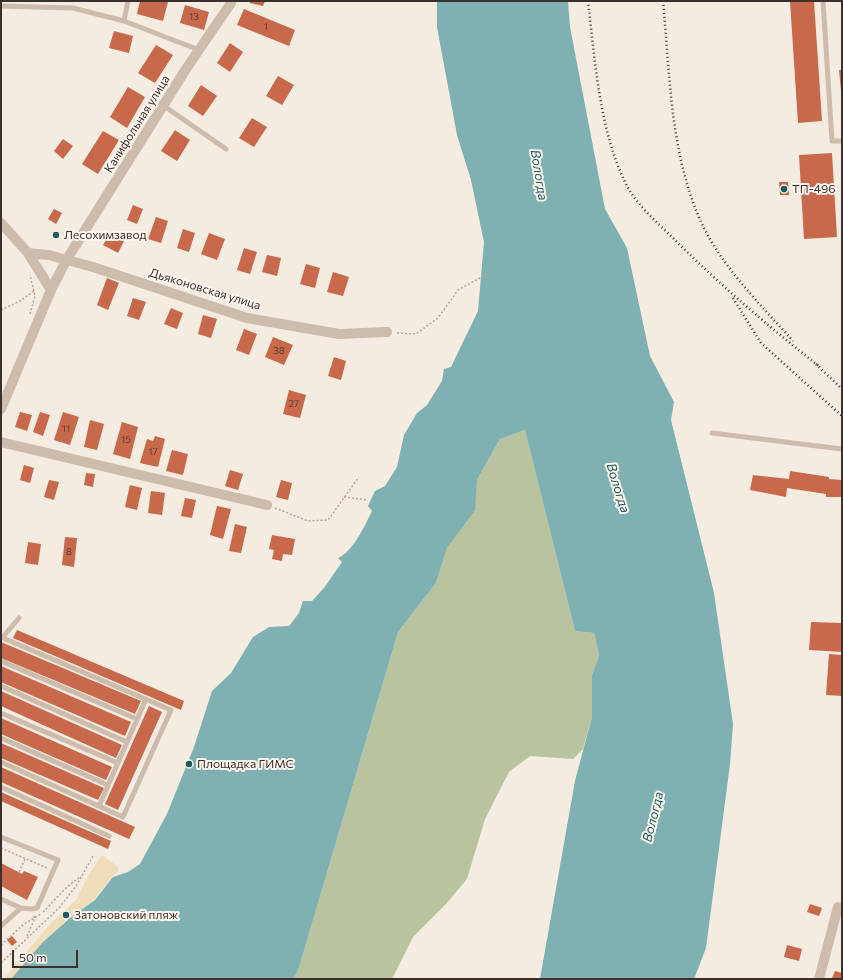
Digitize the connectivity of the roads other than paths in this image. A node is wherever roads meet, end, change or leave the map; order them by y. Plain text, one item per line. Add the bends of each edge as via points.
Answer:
1 (128, 1) edge
2 (823, 1) edge
3 (232, 2) edge
4 (1, 6) edge
5 (124, 21) junction
6 (199, 50) junction
7 (164, 106) junction
8 (842, 141) edge
9 (226, 149) dead end
10 (1, 223) edge
11 (28, 253) junction
12 (67, 259) junction
13 (51, 290) junction
14 (387, 332) road end
15 (1, 409) edge
16 (712, 433) dead end
17 (1, 442) edge
18 (842, 449) edge
19 (267, 505) road end
20 (19, 618) dead end
21 (2, 637) edge
22 (1, 661) edge
23 (1, 686) edge
24 (146, 699) junction
25 (1, 713) edge
26 (137, 719) junction
27 (1, 738) edge
28 (127, 742) junction
29 (1, 762) edge
30 (118, 763) junction
31 (108, 785) junction
32 (1, 788) edge
33 (99, 806) junction
34 (109, 836) dead end
35 (1, 837) edge
36 (1, 899) edge
37 (838, 907) dead end
38 (22, 908) junction
39 (1, 926) edge
40 (819, 979) edge

1 - 5 lane
2 - 8 lane via 832,141
3 - 6 street, Канифольная улица
4 - 5 lane via 73,8
5 - 6 lane
6 - 7 street, Канифольная улица
7 - 9 lane
7 - 12 street, Канифольная улица
10 - 11 street
11 - 12 street, Дьяконовская улица
11 - 13 street
12 - 13 street, Канифольная улица
12 - 14 street, Дьяконовская улица via 248,318 339,334
13 - 15 street, Канифольная улица
16 - 18 lane
17 - 19 street
20 - 21 lane
21 - 24 lane
22 - 26 lane
23 - 28 lane
24 - 26 lane
24 - 33 lane via 171,710 123,817
25 - 30 lane
26 - 28 lane
27 - 31 lane
28 - 30 lane
29 - 33 lane
30 - 31 lane
31 - 33 lane
32 - 34 lane
35 - 38 lane via 58,860 37,908
36 - 38 lane
37 - 40 street
38 - 39 lane

